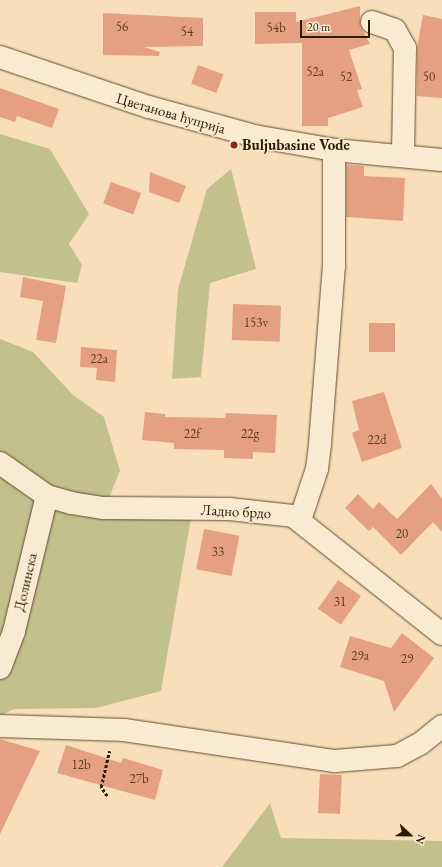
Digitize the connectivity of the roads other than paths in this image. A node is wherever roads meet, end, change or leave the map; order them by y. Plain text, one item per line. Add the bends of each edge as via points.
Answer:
1 (372, 22) dead end
2 (0, 57) edge
3 (334, 150) junction
4 (403, 156) junction
5 (442, 160) edge
6 (0, 463) edge
7 (47, 496) junction
8 (300, 520) junction
9 (442, 634) edge
10 (0, 668) edge
11 (0, 726) edge
12 (442, 726) edge

1 - 4 street via 395,30 405,48
2 - 3 street, Цветанова ћуприја via 220,128
3 - 4 street, Цветанова ћуприја
3 - 8 street via 334,266 320,443 317,469
4 - 5 street, Цветанова ћуприја
6 - 7 street, Ладно брдо
7 - 8 street, Ладно брдо via 104,508 229,509 283,514
7 - 10 street, Долинска via 14,631
8 - 9 street, Ладно брдо
11 - 12 street via 124,730 335,761 397,756 420,744

